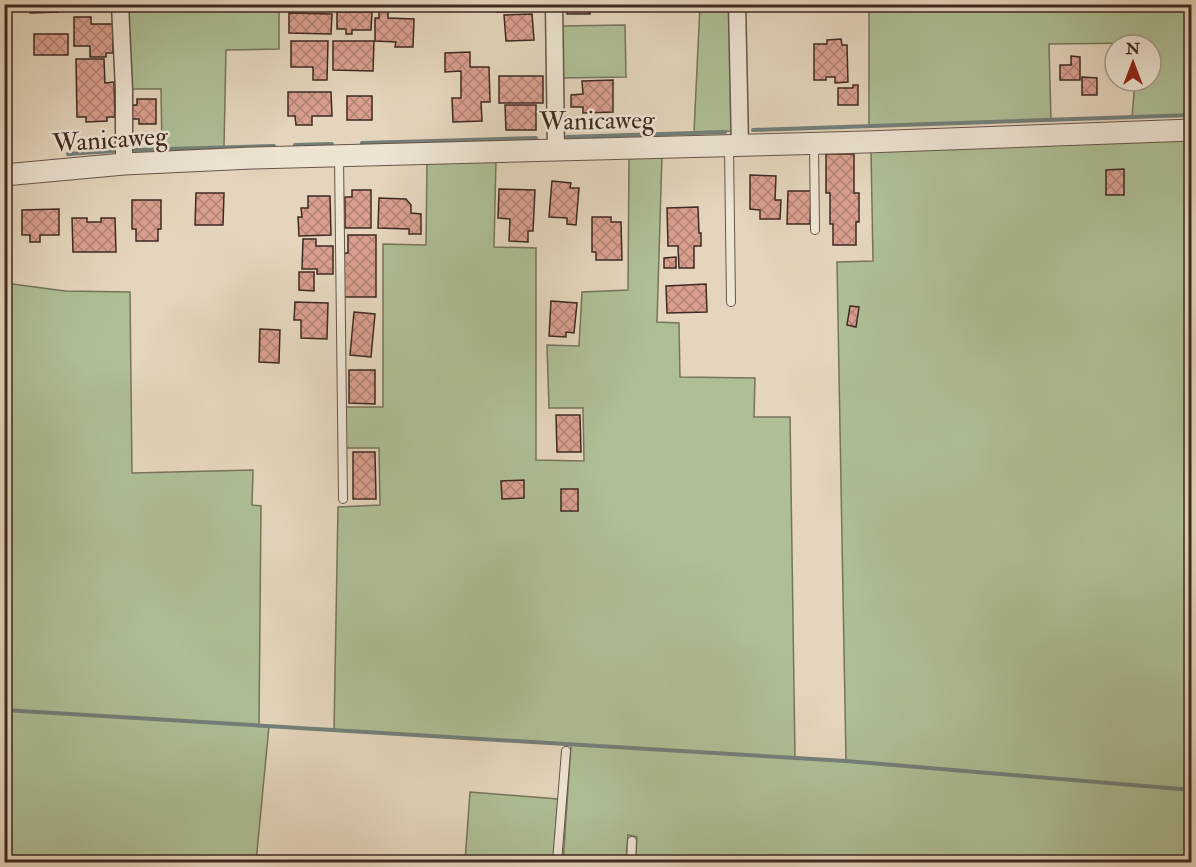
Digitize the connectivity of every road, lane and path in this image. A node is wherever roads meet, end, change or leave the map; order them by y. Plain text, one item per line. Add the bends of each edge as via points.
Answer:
1 (120, 4) edge
2 (554, 4) edge
3 (737, 4) edge
4 (1191, 130) edge
5 (814, 143) junction
6 (735, 145) junction
7 (556, 150) junction
8 (339, 155) junction
9 (124, 164) junction
10 (4, 175) edge
11 (815, 230) dead end
12 (731, 303) dead end
13 (343, 499) dead end
14 (566, 751) dead end
15 (632, 841) dead end
16 (557, 862) edge
17 (631, 862) edge

1 - 9 street
2 - 7 street
3 - 6 street
4 - 5 street, Wanicaweg
5 - 6 street, Wanicaweg
5 - 11 lane
6 - 7 street, Wanicaweg
6 - 12 lane
7 - 8 street, Wanicaweg
8 - 9 street, Wanicaweg
8 - 13 lane
9 - 10 street, Wanicaweg
14 - 16 lane
15 - 17 lane

